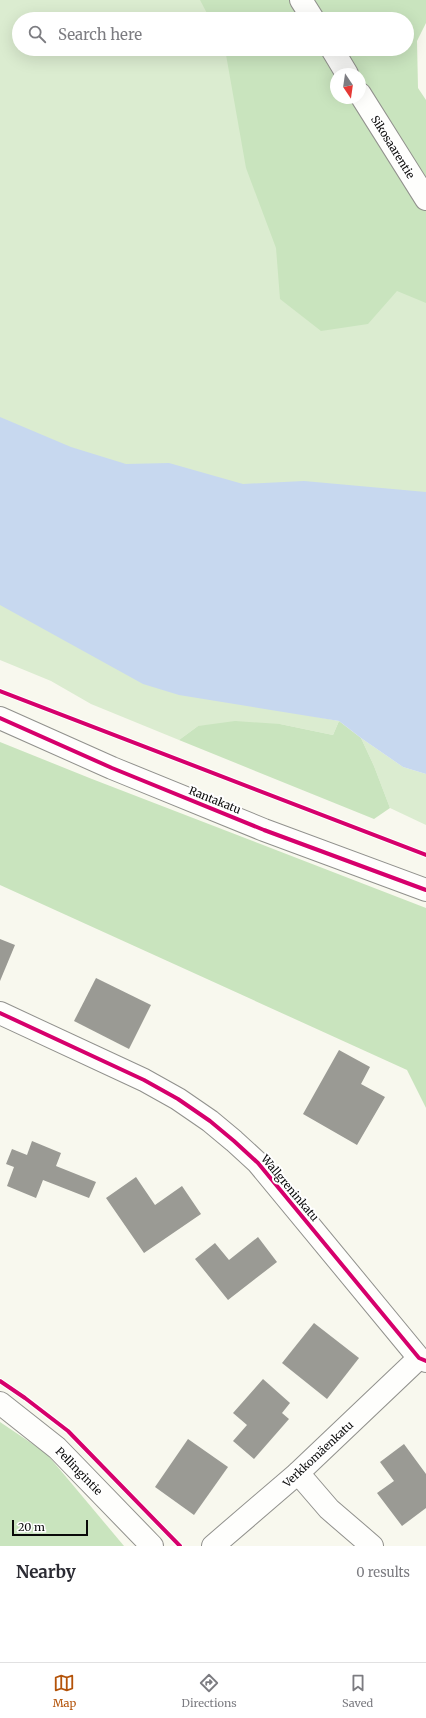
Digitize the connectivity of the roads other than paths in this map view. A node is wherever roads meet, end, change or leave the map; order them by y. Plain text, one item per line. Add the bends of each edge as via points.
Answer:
1 (301, 0) edge
2 (309, 12) edge
3 (336, 56) edge
4 (343, 68) edge
5 (366, 104) edge
6 (426, 199) edge
7 (0, 718) edge
8 (426, 890) edge
9 (0, 1014) edge
10 (423, 1360) edge
11 (0, 1403) edge
12 (298, 1473) junction
13 (152, 1546) edge
14 (213, 1546) edge
15 (372, 1546) edge

1 - 2 street
3 - 4 street
5 - 6 street, Sikosaarentie
7 - 8 street, Rantakatu via 112,768
9 - 10 street, Wallgreninkatu via 144,1080 178,1099 222,1131 258,1163
10 - 12 street, Verkkomäenkatu
11 - 13 street, Pellingintie via 57,1448
12 - 14 street, Verkkomäenkatu
12 - 15 street via 329,1509

